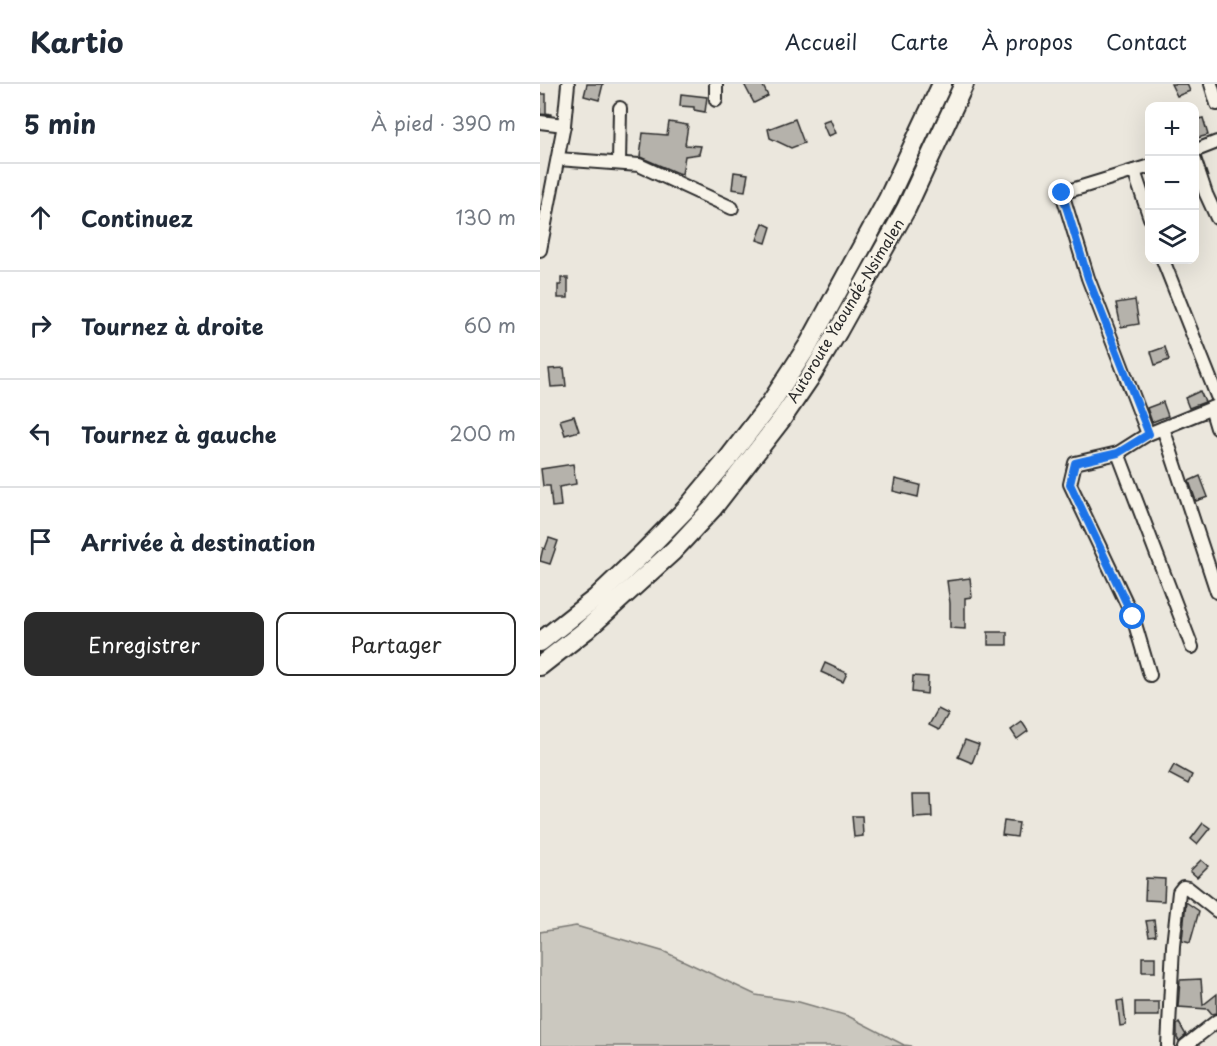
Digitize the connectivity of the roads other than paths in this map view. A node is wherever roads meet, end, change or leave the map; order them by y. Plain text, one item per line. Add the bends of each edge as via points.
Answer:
1 (568, 84) edge
2 (716, 84) edge
3 (942, 84) edge
4 (964, 84) edge
5 (1211, 84) edge
6 (716, 100) dead end
7 (1217, 104) edge
8 (620, 108) dead end
9 (540, 122) edge
10 (564, 125) junction
11 (1217, 142) edge
12 (1199, 149) edge
13 (558, 159) junction
14 (619, 163) junction
15 (1145, 167) edge
16 (1134, 171) junction
17 (1199, 173) edge
18 (732, 208) dead end
19 (544, 209) edge
20 (1146, 210) edge
21 (1217, 218) edge
22 (540, 250) edge
23 (1165, 264) edge
24 (1217, 396) edge
25 (1214, 407) edge
26 (1163, 428) junction
27 (1217, 428) edge
28 (1149, 434) junction
29 (1118, 453) junction
30 (1217, 592) edge
31 (540, 642) edge
32 (1192, 647) dead end
33 (540, 666) edge
34 (1150, 675) dead end
35 (1217, 911) edge
36 (1217, 1021) edge
37 (1168, 1046) edge
38 (1185, 1046) edge

1 - 10 street
2 - 6 street
3 - 31 highway, Autoroute Yaoundé-Nsimalen via 888,199 809,344 770,404 686,510 596,597
4 - 33 highway, Autoroute Yaoundé-Nsimalen via 906,209 838,331 781,420 712,509 673,551
5 - 7 street
8 - 14 street
9 - 10 street
10 - 13 street
11 - 12 street
13 - 14 street
13 - 19 street
14 - 18 street via 639,165
15 - 16 street
16 - 20 street
16 - 28 street via 1062,193 1088,278
17 - 21 street
19 - 22 street
23 - 24 street
25 - 26 street
25 - 27 street
26 - 28 street
26 - 30 street
28 - 29 street
29 - 32 street
29 - 34 street via 1075,463 1070,484 1133,617
35 - 37 street via 1188,888 1179,892
36 - 38 street

